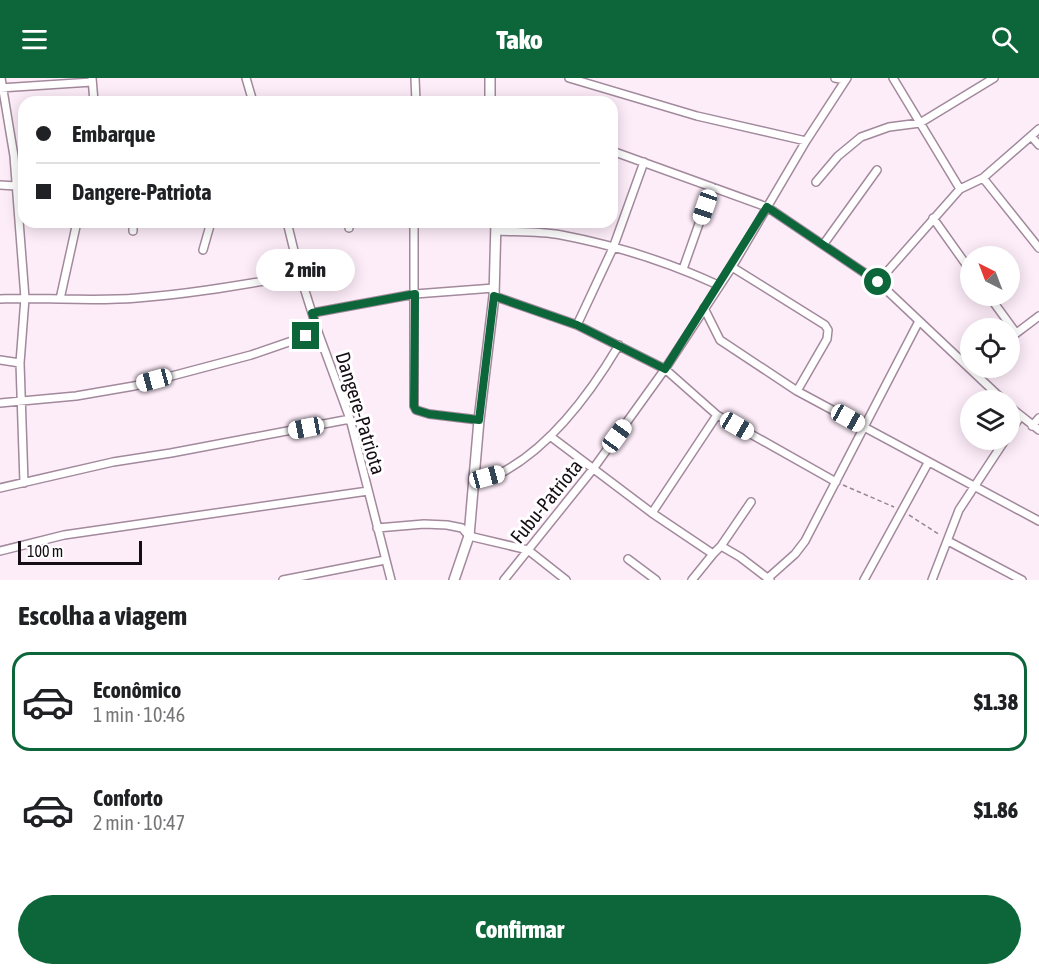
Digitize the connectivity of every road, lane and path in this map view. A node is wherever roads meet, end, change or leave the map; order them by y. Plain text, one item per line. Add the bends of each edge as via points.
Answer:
1 (1, 78) edge
2 (246, 78) edge
3 (415, 78) edge
4 (490, 78) edge
5 (569, 78) edge
6 (835, 78) edge
7 (893, 78) edge
8 (994, 78) edge
9 (846, 79) edge
10 (92, 80) edge
11 (1, 88) edge
12 (93, 96) edge
13 (252, 96) edge
14 (416, 96) edge
15 (489, 96) edge
16 (920, 123) junction
17 (1039, 129) edge
18 (1031, 136) junction
19 (806, 141) junction
20 (1039, 145) edge
21 (618, 153) edge
22 (644, 162) junction
23 (876, 170) dead end
24 (983, 178) junction
25 (816, 182) dead end
26 (0, 185) edge
27 (16, 186) junction
28 (712, 187) junction
29 (960, 189) junction
30 (767, 207) junction
31 (18, 211) edge
32 (933, 218) junction
33 (19, 228) edge
34 (76, 228) edge
35 (133, 228) edge
36 (209, 228) edge
37 (288, 228) edge
38 (414, 228) edge
39 (496, 228) edge
40 (505, 228) edge
41 (133, 231) dead end
42 (823, 245) junction
43 (614, 248) junction
44 (1039, 248) edge
45 (203, 250) dead end
46 (960, 256) edge
47 (732, 267) junction
48 (683, 269) junction
49 (300, 276) junction
50 (878, 282) junction
51 (718, 285) junction
52 (494, 292) junction
53 (415, 294) junction
54 (25, 298) junction
55 (0, 299) edge
56 (60, 299) junction
57 (704, 308) junction
58 (312, 313) junction
59 (1039, 316) edge
60 (919, 321) junction
61 (577, 325) junction
62 (1020, 330) edge
63 (318, 332) junction
64 (619, 345) junction
65 (960, 357) edge
66 (0, 360) edge
67 (20, 363) junction
68 (665, 369) junction
69 (982, 378) edge
70 (993, 390) edge
71 (797, 391) junction
72 (22, 401) junction
73 (0, 403) edge
74 (717, 415) junction
75 (1020, 417) edge
76 (1039, 418) edge
77 (350, 419) junction
78 (479, 420) junction
79 (1032, 426) junction
80 (865, 428) junction
81 (1039, 430) edge
82 (550, 436) junction
83 (998, 450) edge
84 (928, 463) junction
85 (593, 469) junction
86 (475, 480) junction
87 (836, 482) junction
88 (24, 483) junction
89 (975, 485) junction
90 (0, 488) edge
91 (369, 491) junction
92 (751, 502) dead end
93 (903, 511) junction
94 (652, 513) junction
95 (1039, 521) edge
96 (377, 528) junction
97 (469, 536) junction
98 (948, 541) junction
99 (721, 546) junction
100 (528, 550) junction
101 (0, 551) edge
102 (713, 554) junction
103 (628, 559) dead end
104 (385, 560) junction
105 (1010, 578) edge
106 (769, 579) edge
107 (283, 580) edge
108 (391, 580) edge
109 (454, 580) edge
110 (504, 580) edge
111 (566, 580) edge
112 (656, 580) edge
113 (692, 580) edge
114 (864, 580) edge
115 (932, 580) edge
116 (1022, 580) edge

1 - 11 street
2 - 13 street
3 - 14 street
4 - 15 street
5 - 19 street via 697,116
6 - 9 street
7 - 16 street
8 - 16 street
9 - 19 street, Fubu-Patriota
10 - 11 street
10 - 12 street
11 - 27 street
16 - 25 street via 889,127 861,137
16 - 29 street
17 - 18 street
18 - 20 street
18 - 24 street
19 - 30 street, Fubu-Patriota
21 - 22 street
22 - 28 street
22 - 43 street
23 - 42 street
24 - 29 street
24 - 44 street
26 - 27 street
27 - 31 street
28 - 30 street
28 - 48 street
29 - 32 street
30 - 42 street
30 - 47 street, Fubu-Patriota
32 - 46 street
32 - 50 street
33 - 54 street
34 - 56 street
35 - 41 street
36 - 45 street
37 - 49 street, Dangere-Patriota
38 - 53 street
39 - 52 street
40 - 43 street via 559,234
42 - 50 street
43 - 48 street
43 - 61 street
47 - 51 street, Fubu-Patriota
47 - 71 street via 828,330 827,339
48 - 51 street
49 - 56 street via 158,296
49 - 58 street, Dangere-Patriota
50 - 60 street
51 - 57 street, Fubu-Patriota
52 - 53 street
52 - 61 street
52 - 78 street
53 - 58 street
53 - 78 street via 416,410
54 - 55 street
54 - 56 street
54 - 67 street
57 - 68 street, Fubu-Patriota
57 - 71 street via 720,340
58 - 63 street, Dangere-Patriota
59 - 62 street
60 - 65 street
60 - 80 street
61 - 64 street
63 - 72 street via 251,355 134,386
63 - 77 street, Dangere-Patriota
64 - 68 street
64 - 82 street via 600,376
66 - 67 street
67 - 72 street
68 - 74 street
68 - 85 street, Fubu-Patriota
69 - 70 street
71 - 80 street
72 - 73 street
72 - 88 street
74 - 87 street
74 - 94 street
75 - 79 street
76 - 79 street
77 - 88 street via 113,462
77 - 91 street, Dangere-Patriota
78 - 86 street
79 - 81 street
80 - 84 street
80 - 87 street
82 - 85 street
82 - 86 street via 499,474
83 - 89 street
84 - 89 street
84 - 93 street
85 - 94 street
85 - 100 street, Fubu-Patriota
86 - 97 street
87 - 93 path
87 - 106 street via 801,547
88 - 90 street
89 - 95 street
89 - 98 street via 959,510
91 - 96 street, Dangere-Patriota
91 - 101 street via 64,535
92 - 99 street
93 - 98 path
93 - 114 street
94 - 102 street
96 - 97 street via 447,525 462,528
96 - 104 street, Dangere-Patriota
97 - 100 street
97 - 109 street
98 - 105 street
98 - 115 street
99 - 102 street
99 - 106 street
100 - 110 street, Fubu-Patriota
100 - 111 street
102 - 113 street
103 - 112 street
104 - 107 street
104 - 108 street, Dangere-Patriota
105 - 116 street

